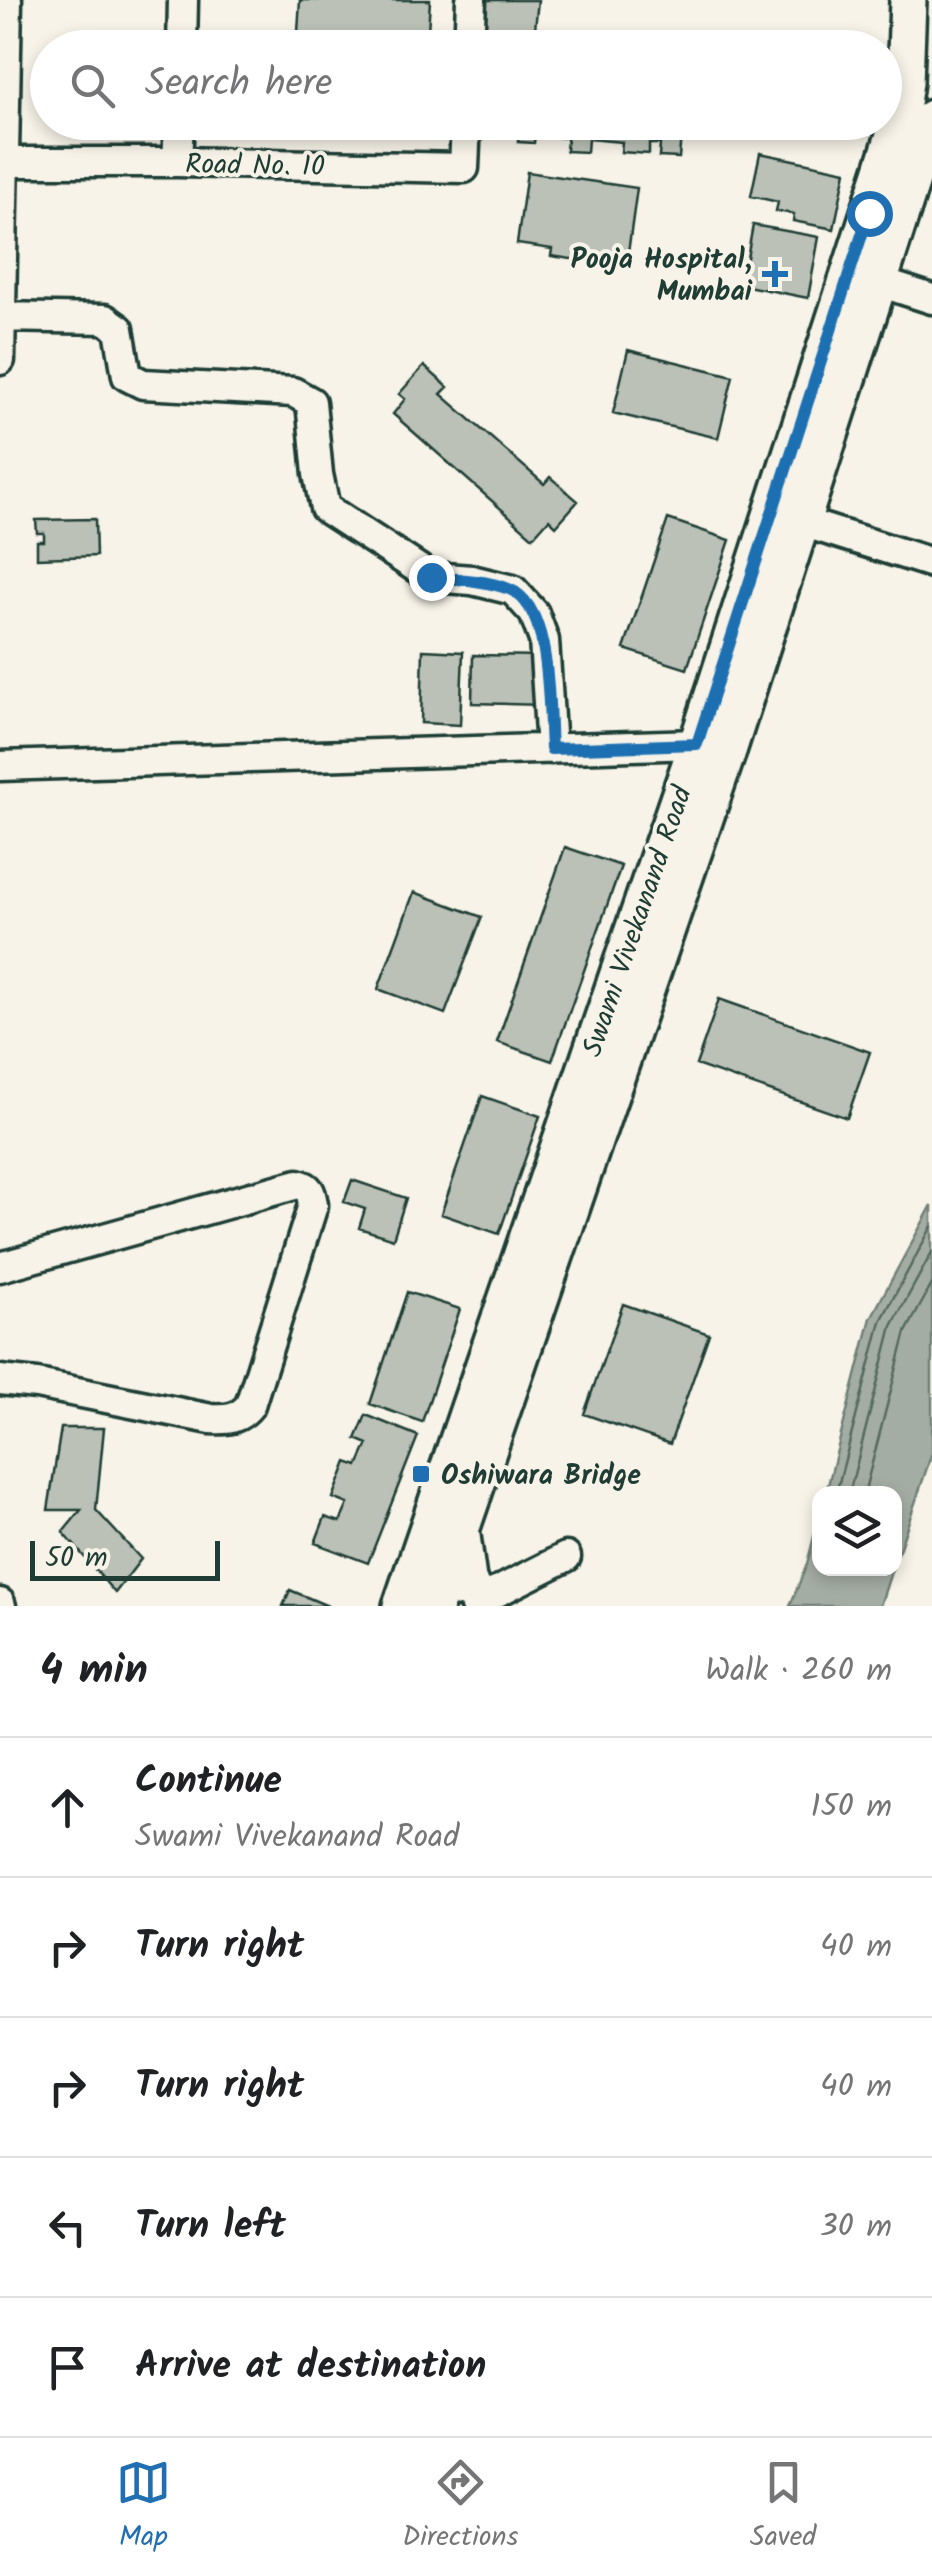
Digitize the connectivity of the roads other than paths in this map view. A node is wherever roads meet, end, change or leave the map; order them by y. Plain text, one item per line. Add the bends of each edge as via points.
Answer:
1 (7, 0) edge
2 (183, 0) edge
3 (471, 0) edge
4 (908, 0) edge
5 (182, 30) edge
6 (470, 30) edge
7 (902, 112) edge
8 (932, 118) edge
9 (179, 140) edge
10 (465, 140) edge
11 (897, 140) edge
12 (1, 162) edge
13 (178, 162) junction
14 (884, 218) junction
15 (880, 282) junction
16 (932, 300) edge
17 (0, 317) edge
18 (0, 360) edge
19 (802, 522) junction
20 (932, 563) edge
21 (551, 749) junction
22 (712, 749) junction
23 (0, 766) edge
24 (0, 1268) edge
25 (0, 1380) edge
26 (566, 1557) dead end
27 (457, 1599) edge
28 (402, 1606) edge

1 - 12 street
2 - 5 street
3 - 6 street
4 - 7 main road, Swami Vivekanand Road
8 - 14 main road, Swami Vivekanand Road
9 - 13 street
10 - 13 street, Road No. 10 via 464,168
11 - 14 main road, Swami Vivekanand Road
12 - 13 street, Road No. 10
12 - 17 street
14 - 15 main road, Swami Vivekanand Road
14 - 22 main road, Swami Vivekanand Road
15 - 16 street
15 - 19 main road, Swami Vivekanand Road
17 - 18 street
17 - 21 street via 105,319 119,329 127,376 143,384 293,392 310,402 324,508 431,577 513,590 534,613 544,640
19 - 20 street
19 - 22 main road, Swami Vivekanand Road
21 - 22 street
21 - 23 street
22 - 27 main road, Swami Vivekanand Road via 461,1530
22 - 28 main road, Swami Vivekanand Road
24 - 25 street via 298,1184 311,1191 307,1223 244,1413 211,1419
26 - 27 street via 493,1594

